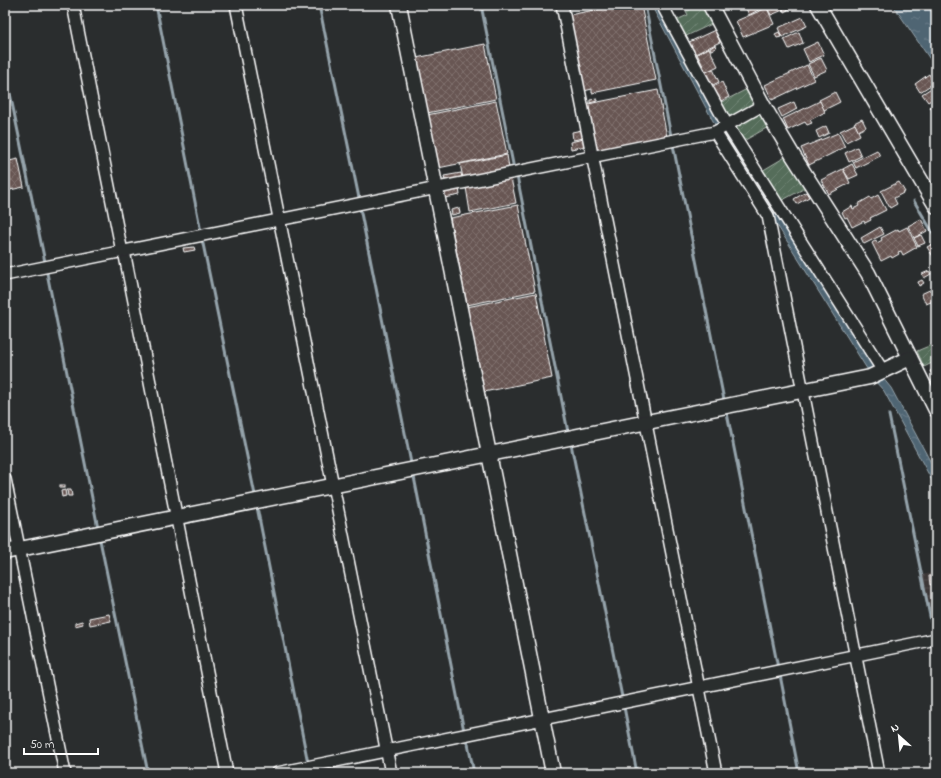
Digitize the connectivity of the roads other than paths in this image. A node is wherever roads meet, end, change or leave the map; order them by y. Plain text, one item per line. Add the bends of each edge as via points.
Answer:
1 (73, 5) edge
2 (236, 5) edge
3 (399, 5) edge
4 (562, 5) edge
5 (662, 5) edge
6 (710, 5) edge
7 (818, 5) edge
8 (763, 105) junction
9 (726, 125) junction
10 (715, 132) junction
11 (592, 156) junction
12 (436, 187) junction
13 (936, 206) edge
14 (279, 219) junction
15 (123, 251) junction
16 (5, 274) edge
17 (910, 358) junction
18 (878, 374) junction
19 (803, 391) junction
20 (936, 410) edge
21 (646, 423) junction
22 (489, 454) junction
23 (5, 479) edge
24 (333, 486) junction
25 (177, 518) junction
26 (12, 551) edge
27 (936, 639) edge
28 (856, 655) junction
29 (699, 688) junction
30 (542, 720) junction
31 (386, 750) junction
32 (64, 773) edge
33 (227, 773) edge
34 (277, 773) edge
35 (391, 773) edge
36 (553, 773) edge
37 (716, 773) edge
38 (880, 773) edge

1 - 15 street
2 - 14 street
3 - 12 street
4 - 11 street
5 - 9 street
6 - 8 street
7 - 13 street
8 - 9 street
8 - 17 street via 868,273
9 - 10 street
9 - 18 street
10 - 11 street
10 - 19 street via 768,216
11 - 12 street
11 - 21 street
12 - 14 street
12 - 22 street
14 - 15 street
14 - 24 street
15 - 16 street
15 - 25 street
17 - 18 street
17 - 20 street
18 - 19 street
19 - 21 street
19 - 28 street
21 - 22 street
21 - 29 street
22 - 24 street
22 - 30 street
23 - 26 street
24 - 25 street
24 - 31 street
25 - 26 street
25 - 33 street
26 - 32 street
27 - 28 street
28 - 29 street
28 - 38 street
29 - 30 street
29 - 37 street
30 - 31 street
30 - 36 street
31 - 34 street
31 - 35 street

